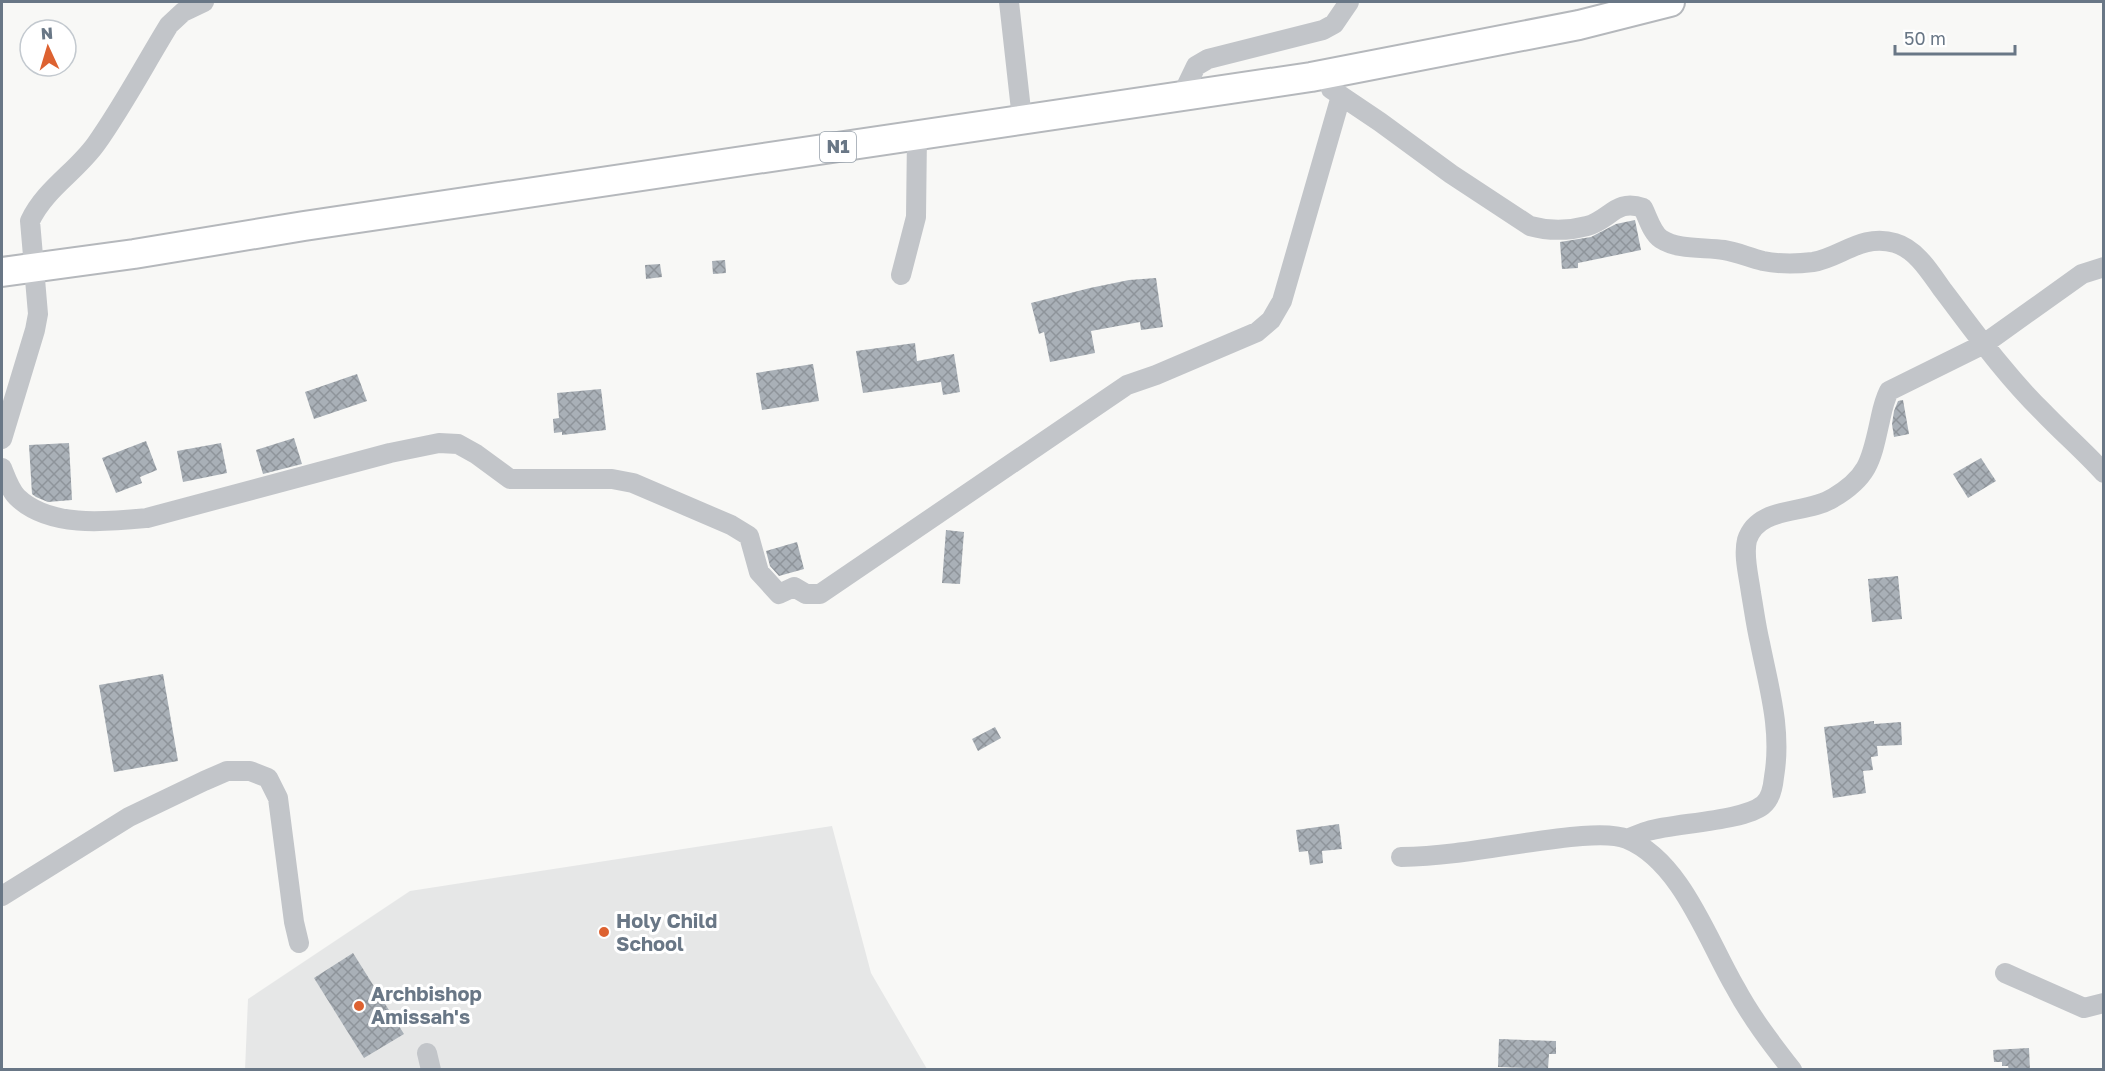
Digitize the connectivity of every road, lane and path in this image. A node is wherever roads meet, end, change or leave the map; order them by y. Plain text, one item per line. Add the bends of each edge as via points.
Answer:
1 (204, 2) edge
2 (1009, 2) edge
3 (1349, 2) edge
4 (1670, 2) edge
5 (1311, 77) junction
6 (1182, 95) junction
7 (1341, 96) junction
8 (1022, 119) junction
9 (917, 135) junction
10 (2103, 267) edge
11 (33, 268) junction
12 (2, 272) edge
13 (901, 275) dead end
14 (1984, 344) junction
15 (2, 438) edge
16 (2, 468) edge
17 (2103, 473) edge
18 (1627, 839) junction
19 (1401, 857) dead end
20 (2, 896) edge
21 (299, 943) dead end
22 (2005, 973) dead end
23 (2103, 1003) edge
24 (1792, 1070) edge

1 - 11 street via 183,12 169,25 95,145 42,199 30,221
2 - 8 street
3 - 6 street via 1335,24 1323,30 1208,59 1196,66
4 - 5 highway, N1 via 1579,25
5 - 6 highway, N1
5 - 7 street
6 - 8 highway, N1
7 - 14 street via 1451,174 1530,226 1544,230 1589,226 1632,204 1643,208 1661,239 1762,261 1813,262 1868,242 1892,242 1906,247 1926,267
7 - 16 street via 1282,301 1271,320 1257,332 1127,385 820,594 806,594 794,587 779,594 759,572 749,536 644,488 612,479 510,479 458,444 439,443 390,453 147,518 117,521 50,516 16,495
8 - 9 highway, N1
9 - 11 highway, N1
9 - 13 street via 916,217
10 - 14 street via 2082,274
11 - 12 highway, N1
11 - 15 street via 38,314
14 - 17 street via 2042,412
14 - 18 street via 1890,391 1882,405 1870,463 1857,481 1831,500 1803,510 1769,515 1750,531 1746,543 1748,567 1776,718 1778,757 1770,796 1752,811 1648,831
18 - 19 street via 1583,836 1433,857
18 - 24 street via 1673,875 1748,1011
20 - 21 street via 129,817 227,771 250,771 268,778 278,798
22 - 23 street via 2084,1008

